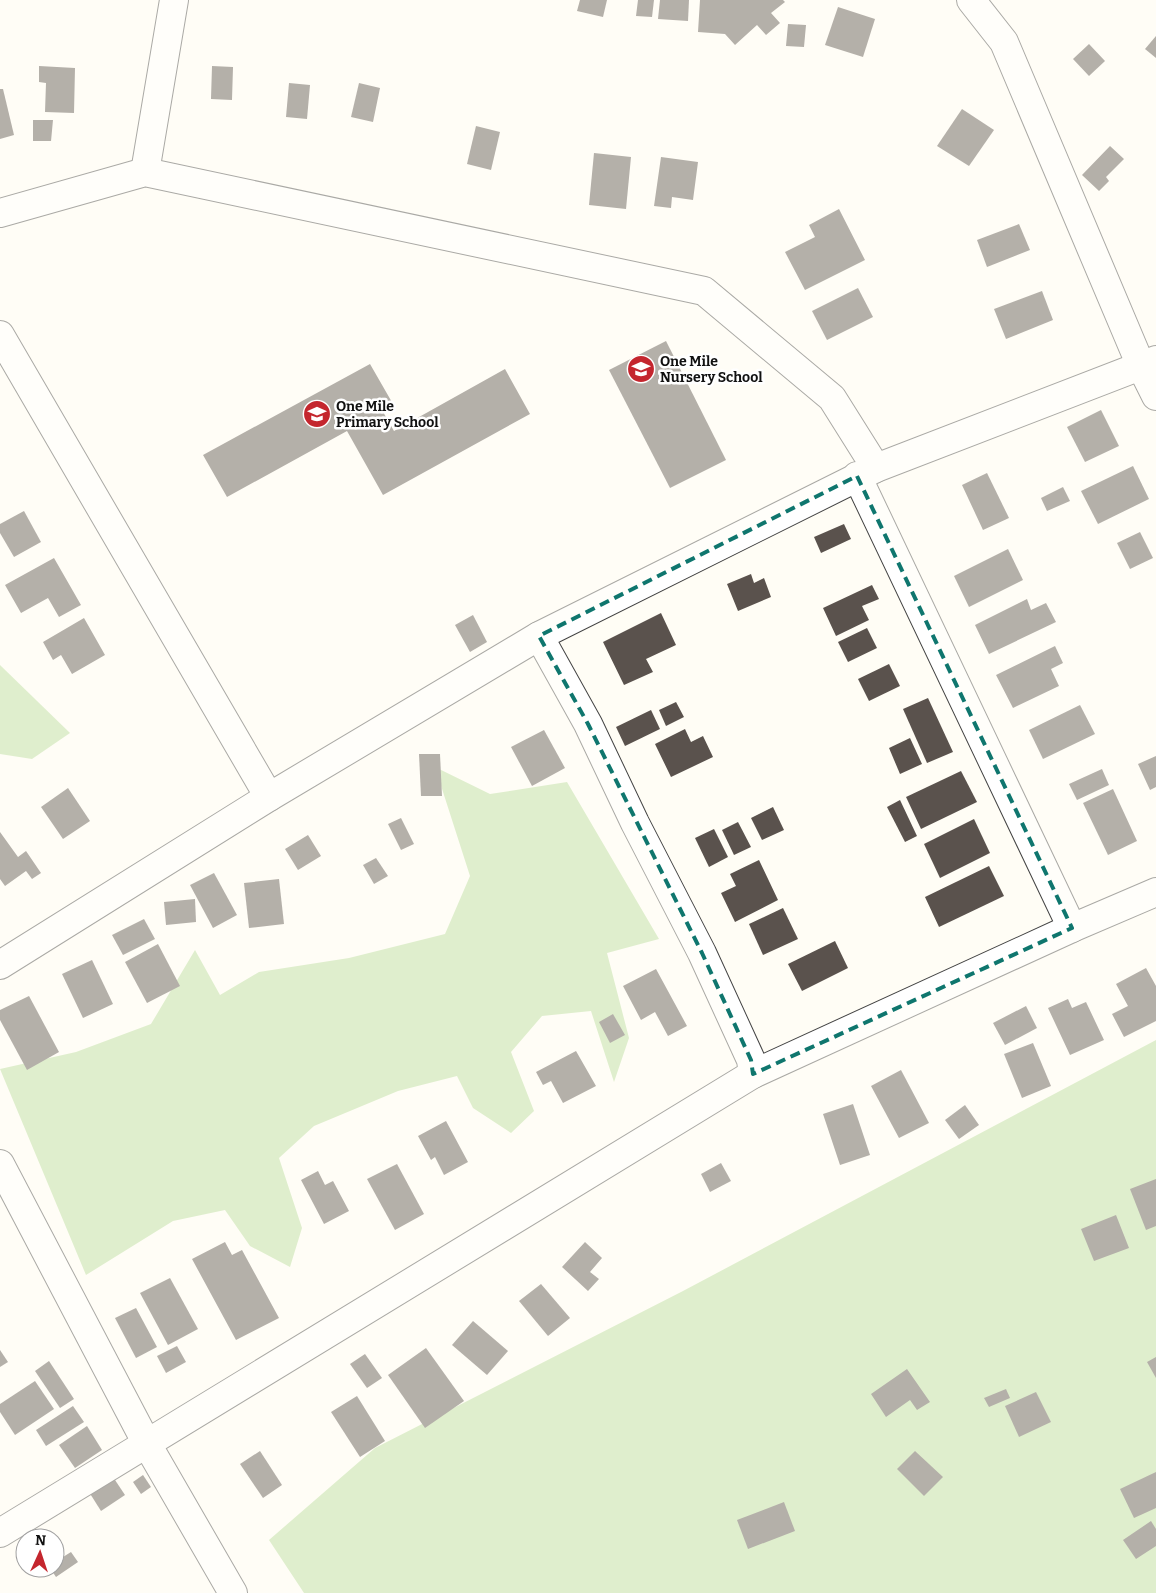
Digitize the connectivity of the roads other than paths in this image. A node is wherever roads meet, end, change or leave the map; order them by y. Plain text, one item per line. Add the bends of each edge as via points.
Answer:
1 (174, 0) edge
2 (971, 0) edge
3 (145, 172) junction
4 (0, 213) edge
5 (0, 335) edge
6 (1149, 363) edge
7 (1156, 396) edge
8 (867, 472) junction
9 (539, 636) junction
10 (269, 797) junction
11 (1156, 892) edge
12 (1072, 928) junction
13 (0, 965) edge
14 (753, 1074) junction
15 (0, 1164) edge
16 (147, 1444) junction
17 (0, 1532) edge
18 (233, 1593) edge

1 - 3 street
2 - 6 street via 1004,42
3 - 4 street
3 - 8 street via 704,291 832,398
5 - 10 street
6 - 7 street
6 - 8 street
8 - 9 street
8 - 12 street
9 - 10 street
9 - 14 street via 588,724 702,953 751,1060
10 - 13 street
11 - 12 street
12 - 14 street
14 - 16 street
15 - 16 street
16 - 17 street
16 - 18 street

